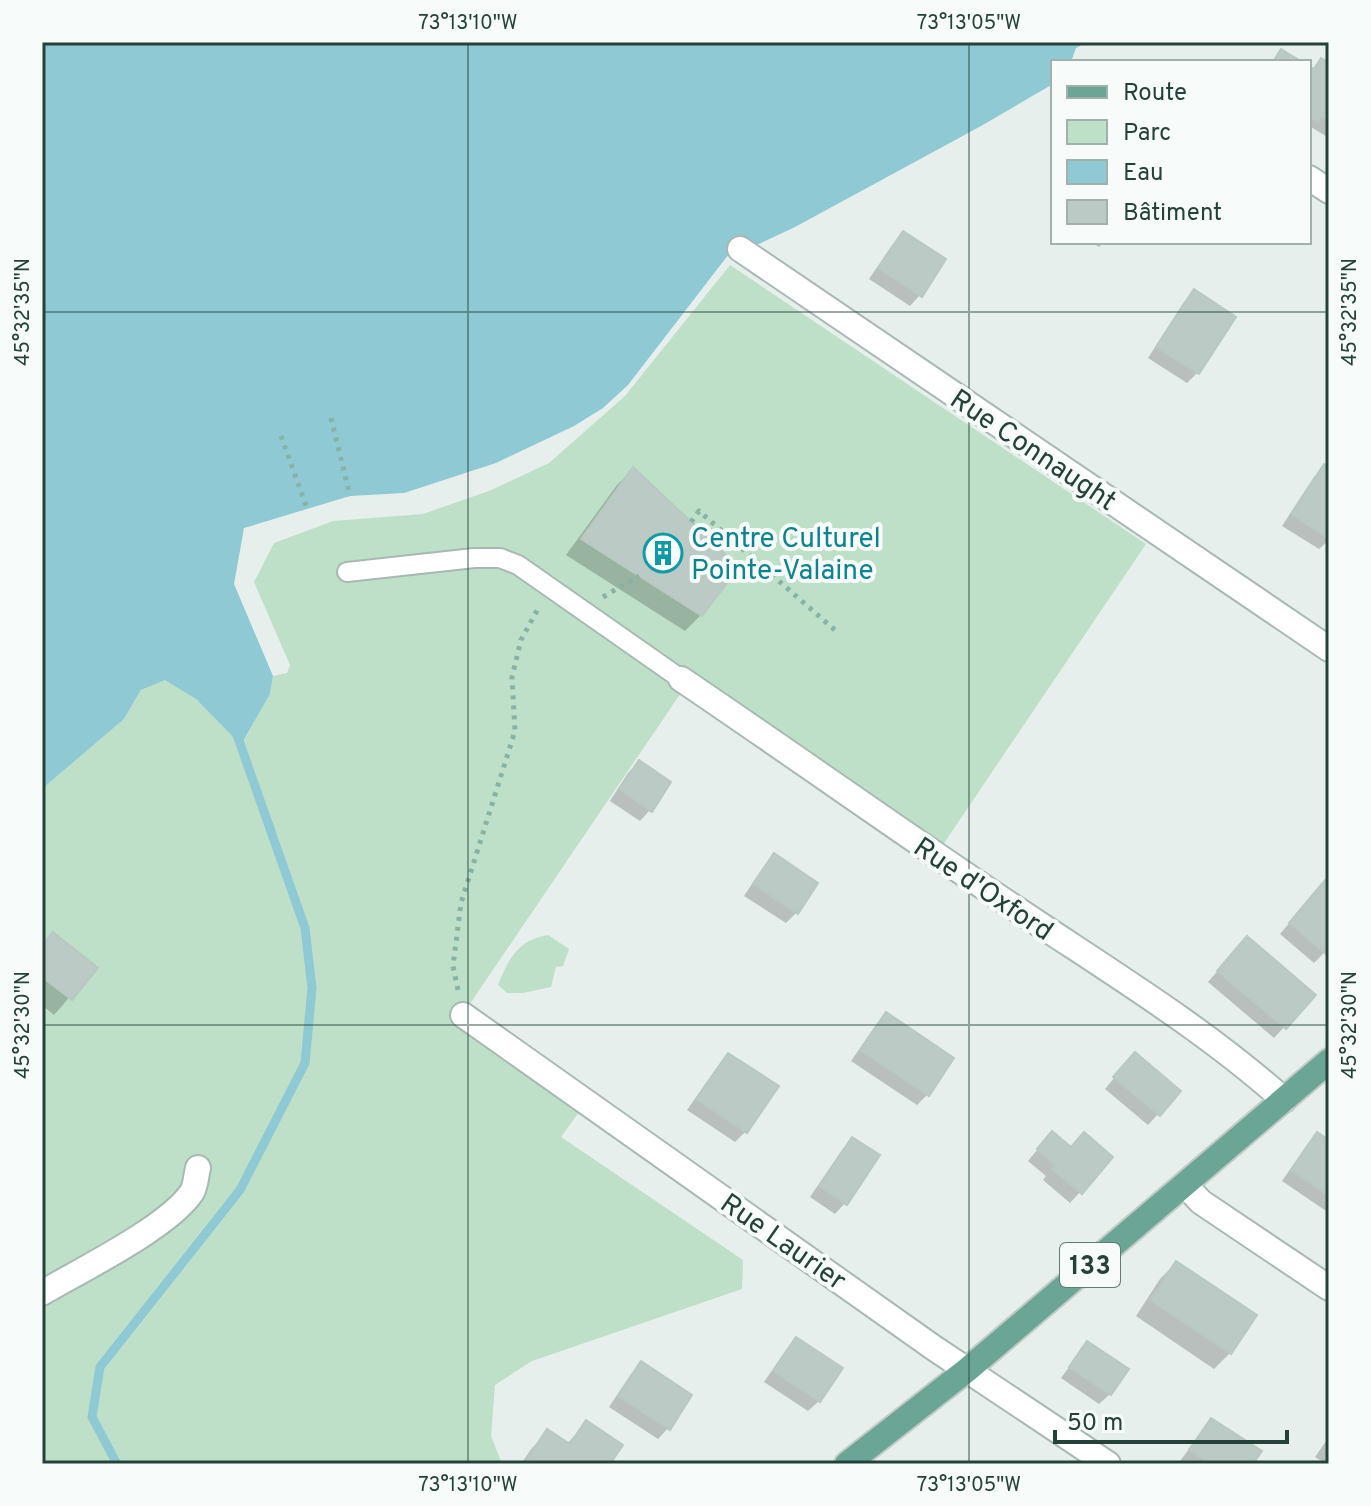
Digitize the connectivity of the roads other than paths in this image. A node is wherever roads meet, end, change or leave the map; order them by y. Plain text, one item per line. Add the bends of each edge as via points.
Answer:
1 (1311, 179) edge
2 (1329, 191) edge
3 (740, 249) dead end
4 (347, 572) dead end
5 (1329, 649) edge
6 (681, 679) joint
7 (463, 1015) road end
8 (1329, 1061) edge
9 (1284, 1100) junction
10 (198, 1168) dead end
11 (1185, 1185) junction
12 (1329, 1288) edge
13 (42, 1293) edge
14 (967, 1370) junction
15 (847, 1464) edge
16 (1108, 1464) edge

1 - 2 street
3 - 5 street, Rue Connaught
4 - 6 lane via 500,558 518,565
6 - 9 street, Rue d'Oxford via 1195,1029
7 - 14 street, Rue Laurier
8 - 9 main road, 133
9 - 11 main road, 133
10 - 13 street via 194,1189 179,1207
11 - 12 street via 1201,1202
11 - 14 main road, 133
14 - 15 main road, 133
14 - 16 street, Rue Laurier

